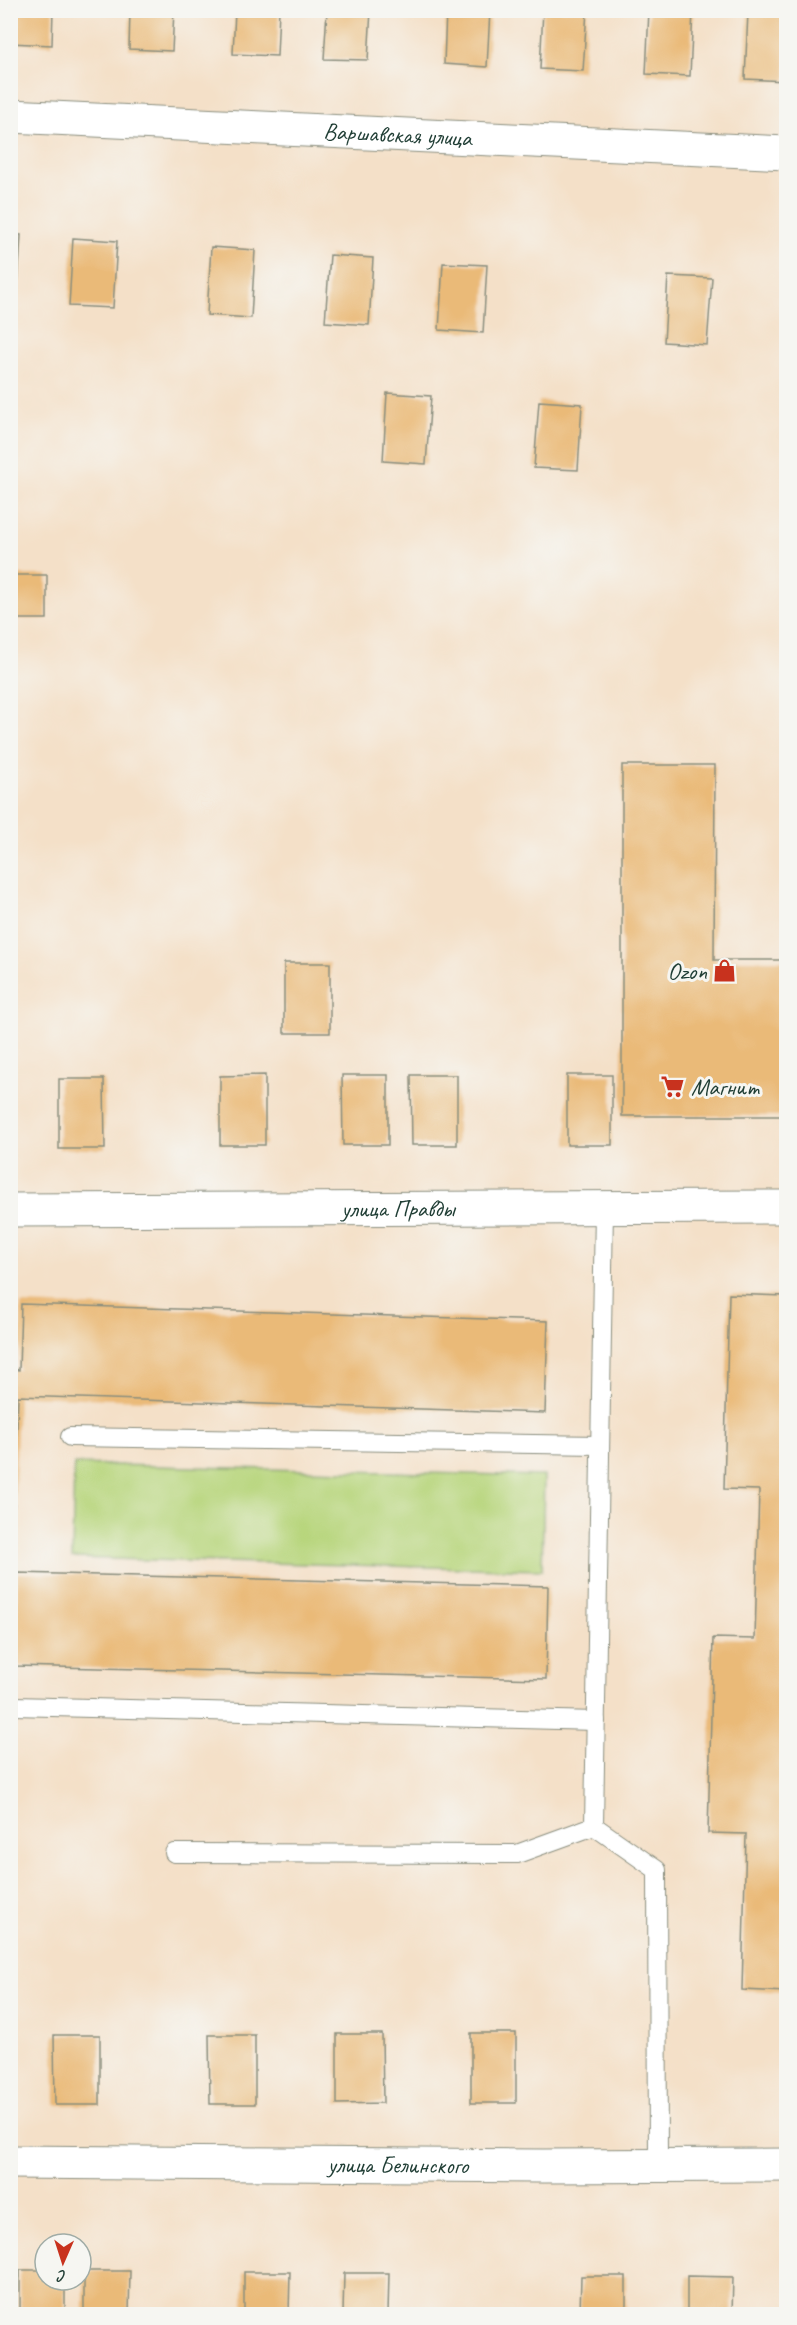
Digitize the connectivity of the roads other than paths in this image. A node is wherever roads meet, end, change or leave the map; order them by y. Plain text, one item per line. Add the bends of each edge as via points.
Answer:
1 (10, 116) edge
2 (786, 153) edge
3 (786, 1207) edge
4 (603, 1209) junction
5 (10, 1210) edge
6 (70, 1437) dead end
7 (600, 1445) junction
8 (14, 1706) dead end
9 (596, 1721) junction
10 (594, 1826) junction
11 (174, 1853) dead end
12 (10, 2162) edge
13 (658, 2165) junction
14 (786, 2165) edge

1 - 2 street, Варшавская улица
3 - 4 street, улица Правды
4 - 5 street, улица Правды
4 - 7 lane
6 - 7 lane
7 - 9 lane
8 - 9 lane
9 - 10 lane
10 - 11 lane via 517,1854
10 - 13 lane via 657,1870
12 - 13 street, улица Белинского
13 - 14 street, улица Белинского

